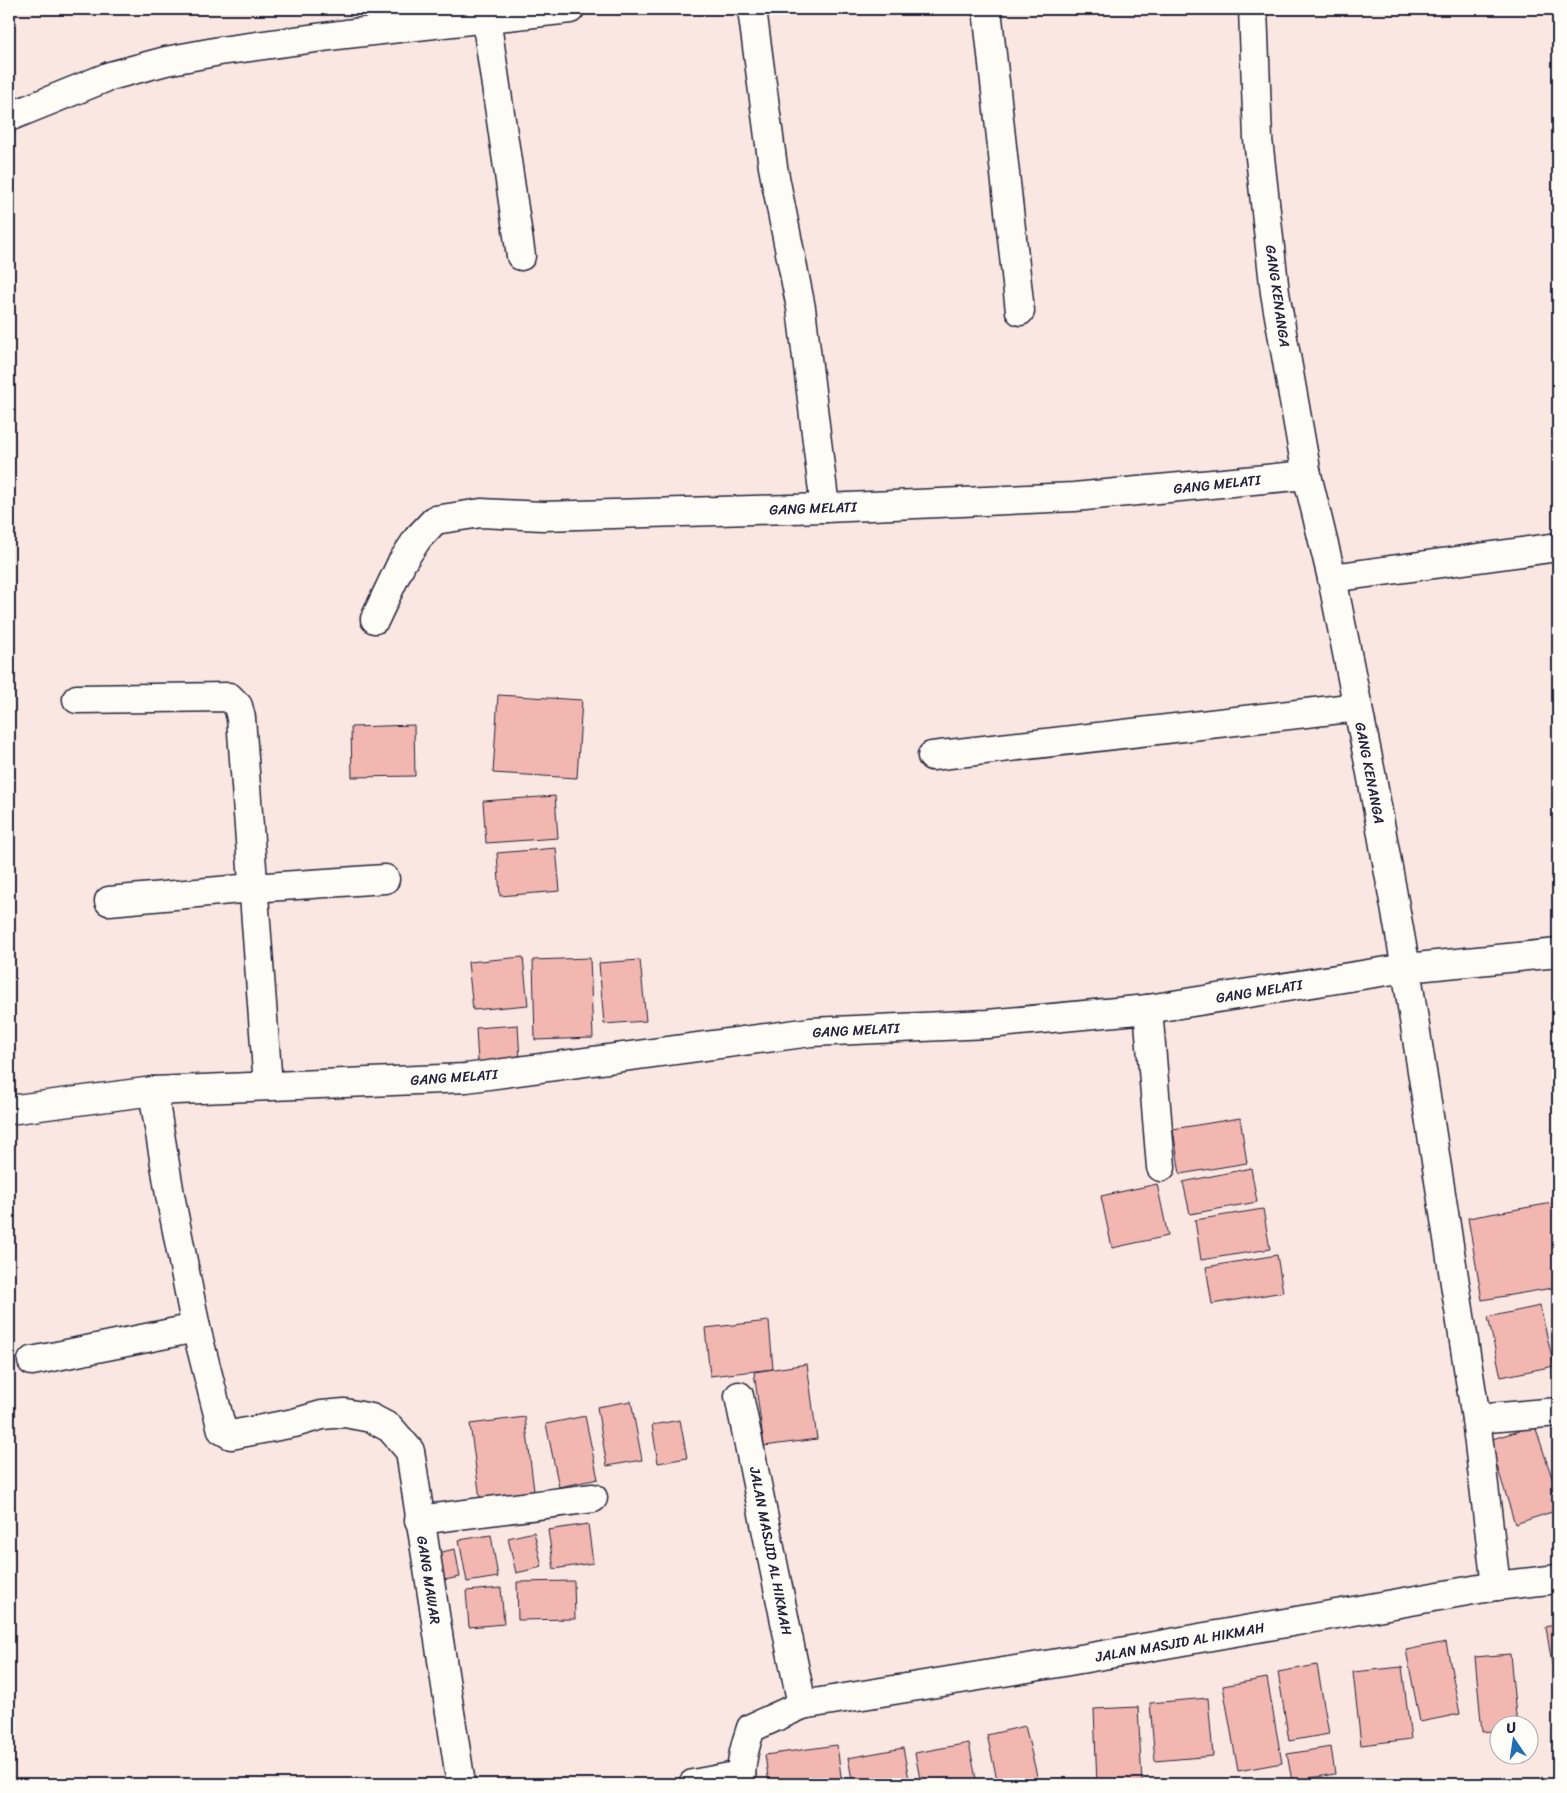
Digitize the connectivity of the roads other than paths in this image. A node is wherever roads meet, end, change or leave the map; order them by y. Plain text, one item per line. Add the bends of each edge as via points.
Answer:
1 (570, 9) edge
2 (752, 9) edge
3 (987, 9) edge
4 (1253, 9) edge
5 (486, 18) junction
6 (9, 117) edge
7 (521, 256) dead end
8 (1020, 311) dead end
9 (1307, 475) junction
10 (825, 508) junction
11 (1558, 547) edge
12 (1332, 578) junction
13 (375, 619) dead end
14 (76, 699) dead end
15 (1358, 708) junction
16 (932, 756) dead end
17 (385, 879) dead end
18 (252, 888) junction
19 (109, 901) dead end
20 (1558, 953) edge
21 (1406, 968) junction
22 (1148, 1009) junction
23 (268, 1086) junction
24 (153, 1091) junction
25 (9, 1110) edge
26 (1161, 1167) dead end
27 (196, 1328) junction
28 (32, 1361) dead end
29 (739, 1396) dead end
30 (1558, 1412) edge
31 (1476, 1419) junction
32 (593, 1498) dead end
33 (419, 1520) junction
34 (1558, 1579) edge
35 (1496, 1586) junction
36 (802, 1706) junction
37 (741, 1780) edge
38 (461, 1784) edge
39 (693, 1784) edge

1 - 5 street
2 - 10 street via 773,167 801,308
3 - 8 street
4 - 9 street, GANG KENANGA via 1258,139 1275,293
5 - 6 street via 220,51 166,61 110,76
5 - 7 street
9 - 10 street, GANG MELATI via 1074,497
9 - 12 street, GANG KENANGA
10 - 13 street, GANG MELATI via 543,516 481,513 435,520 402,562
11 - 12 street
12 - 15 street, GANG KENANGA
14 - 18 street via 229,697 238,706
15 - 16 street
15 - 21 street, GANG KENANGA
17 - 18 street
18 - 19 street
18 - 23 street
20 - 21 street, GANG MELATI
21 - 22 street, GANG MELATI
21 - 31 street, GANG KENANGA
22 - 23 street, GANG MELATI via 988,1024 812,1032 466,1078
22 - 26 street
23 - 24 street, GANG MELATI
24 - 25 street, GANG MELATI
24 - 27 street
27 - 28 street
27 - 33 street via 222,1430 230,1435 345,1413 371,1418 390,1428 410,1451
29 - 36 street, JALAN MASJID AL HIKMAH
30 - 31 street
31 - 35 street, GANG KENANGA
32 - 33 street, GANG MAWAR
33 - 38 street, GANG MAWAR
34 - 35 street, JALAN MASJID AL HIKMAH
35 - 36 street, JALAN MASJID AL HIKMAH
36 - 37 street, JALAN MASJID AL HIKMAH via 752,1728 746,1742
37 - 39 street

